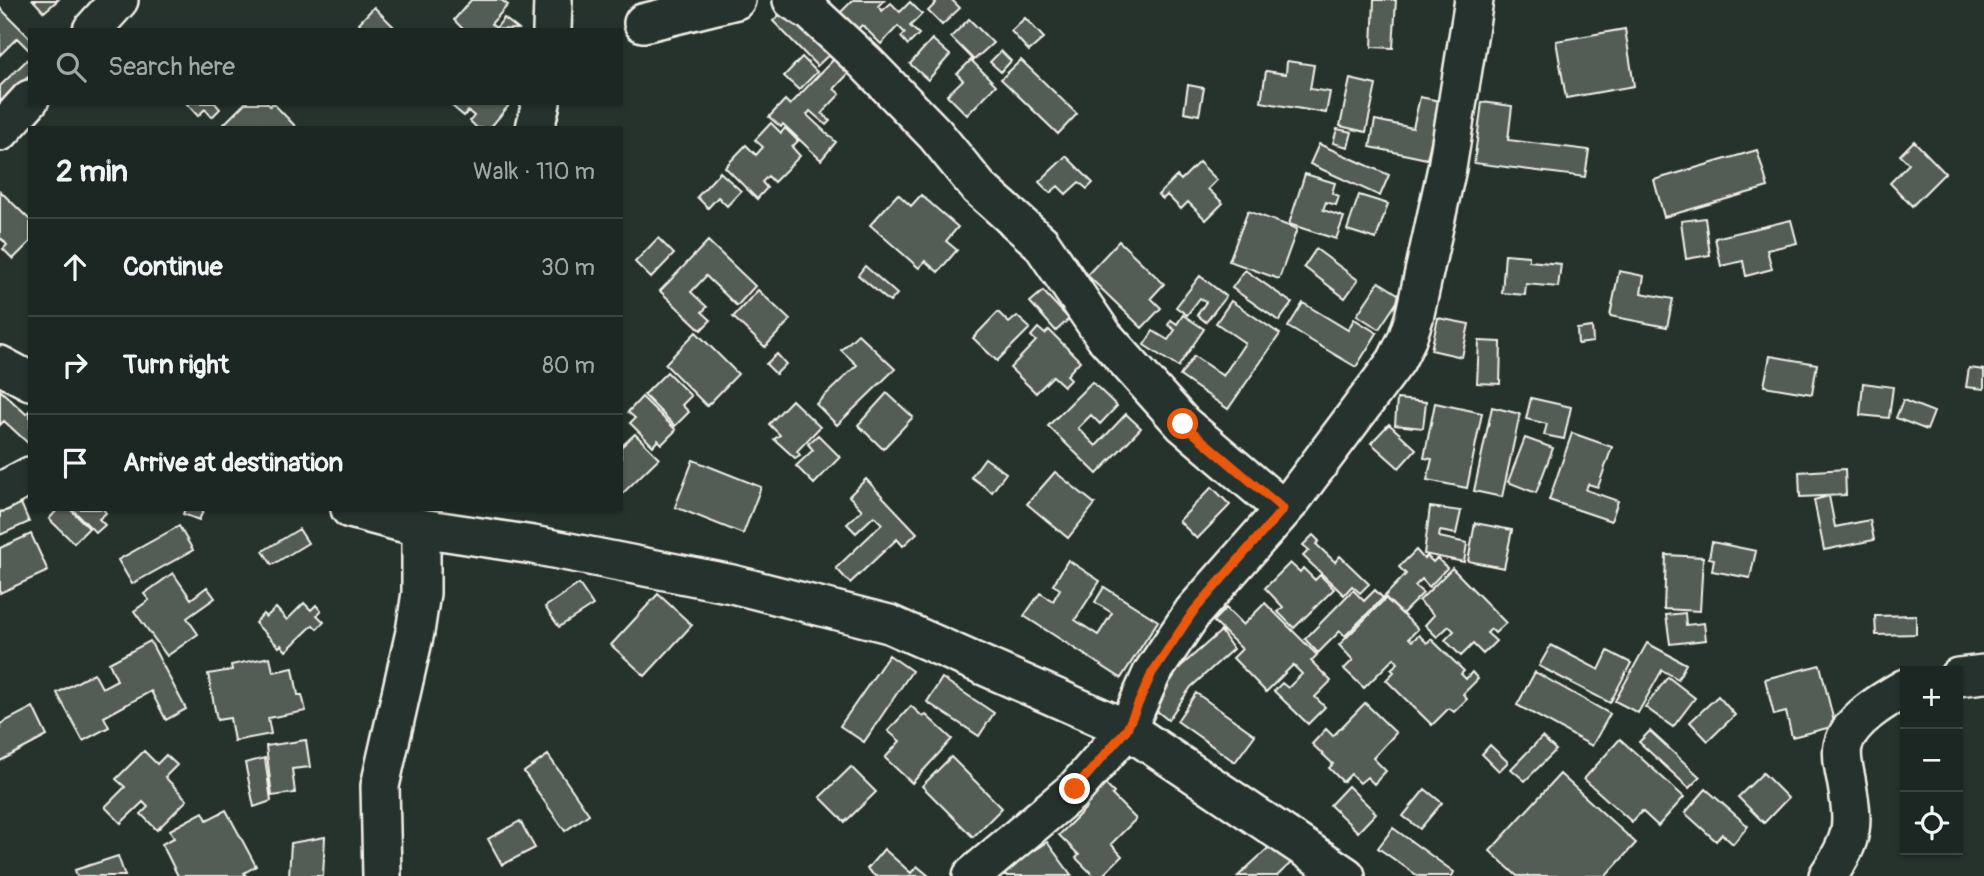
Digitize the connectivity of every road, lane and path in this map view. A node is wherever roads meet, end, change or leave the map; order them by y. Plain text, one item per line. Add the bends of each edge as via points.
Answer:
1 (119, 0) edge
2 (553, 0) edge
3 (674, 0) edge
4 (736, 0) edge
5 (792, 0) edge
6 (1474, 0) edge
7 (95, 28) edge
8 (552, 28) edge
9 (632, 31) edge
10 (28, 101) edge
11 (541, 105) edge
12 (535, 126) edge
13 (0, 132) edge
14 (0, 365) edge
15 (28, 380) edge
16 (28, 477) edge
17 (0, 492) edge
18 (1283, 509) junction
19 (357, 511) edge
20 (459, 521) edge
21 (421, 528) junction
22 (1984, 674) edge
23 (1963, 676) edge
24 (1900, 691) edge
25 (1127, 729) junction
26 (382, 876) edge
27 (972, 876) edge
28 (1346, 876) edge
29 (1828, 876) edge

1 - 7 street
2 - 8 street
3 - 9 street
4 - 9 street
5 - 18 street via 864,61 979,188 1041,243 1104,336 1183,424
6 - 18 street via 1447,168 1407,340 1362,409
10 - 13 street
11 - 12 street
14 - 15 street
16 - 17 street
18 - 25 street via 1193,612 1152,673
19 - 21 street
20 - 21 street
20 - 25 street via 533,545 732,584 889,624
21 - 26 street via 421,593 415,632 380,786
22 - 23 street
24 - 29 street via 1857,721 1843,746 1852,818 1845,850
25 - 27 street via 1075,789
25 - 28 street

